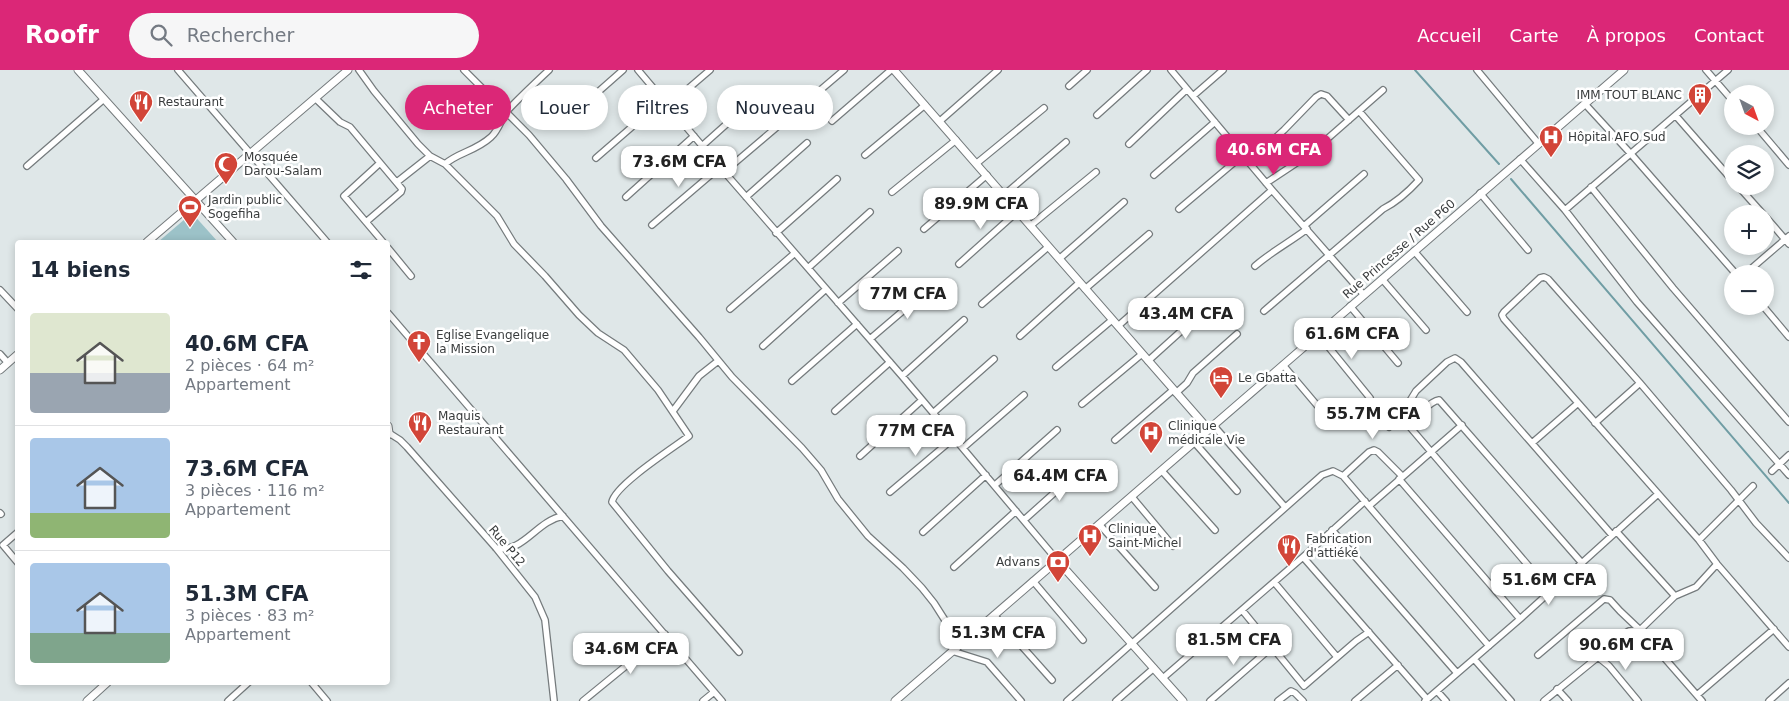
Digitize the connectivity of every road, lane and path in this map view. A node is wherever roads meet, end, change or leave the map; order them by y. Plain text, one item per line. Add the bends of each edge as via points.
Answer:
1 (78, 70) edge
2 (178, 70) edge
3 (348, 70) edge
4 (359, 70) edge
5 (464, 70) edge
6 (476, 70) edge
7 (548, 70) edge
8 (623, 70) edge
9 (638, 70) edge
10 (710, 70) edge
11 (844, 70) edge
12 (893, 70) edge
13 (998, 70) edge
14 (1087, 70) edge
15 (1148, 70) edge
16 (1171, 70) edge
17 (1223, 70) edge
18 (1477, 70) edge
19 (1624, 70) edge
20 (1706, 70) edge
21 (1728, 70) edge
22 (470, 76) junction
23 (1716, 81) junction
24 (479, 85) edge
25 (606, 85) edge
26 (651, 85) edge
27 (692, 85) edge
28 (1069, 86) dead end
29 (1187, 89) junction
30 (1383, 90) dead end
31 (1724, 90) edge
32 (1193, 96) junction
33 (315, 98) junction
34 (104, 99) junction
35 (1585, 104) junction
36 (924, 105) junction
37 (511, 107) edge
38 (1044, 108) dead end
39 (1359, 111) junction
40 (1097, 115) dead end
41 (1676, 116) junction
42 (511, 117) edge
43 (833, 120) edge
44 (1349, 120) junction
45 (940, 122) junction
46 (1215, 122) junction
47 (497, 130) edge
48 (628, 130) edge
49 (689, 130) edge
50 (720, 130) edge
51 (1764, 135) edge
52 (694, 136) junction
53 (956, 140) junction
54 (1066, 142) dead end
55 (807, 143) dead end
56 (1129, 144) dead end
57 (1538, 144) junction
58 (702, 146) junction
59 (250, 153) junction
60 (1631, 154) junction
61 (865, 155) dead end
62 (430, 156) junction
63 (1243, 156) junction
64 (596, 158) dead end
65 (1520, 159) junction
66 (1249, 162) junction
67 (380, 163) junction
68 (977, 163) junction
69 (445, 164) junction
70 (1789, 165) edge
71 (27, 166) dead end
72 (722, 169) junction
73 (1724, 171) edge
74 (1096, 172) dead end
75 (1364, 174) dead end
76 (987, 175) junction
77 (1154, 175) dead end
78 (837, 178) dead end
79 (397, 182) junction
80 (1266, 183) junction
81 (1591, 187) junction
82 (1272, 190) junction
83 (892, 192) dead end
84 (1480, 193) junction
85 (1004, 195) junction
86 (1746, 195) edge
87 (626, 197) dead end
88 (746, 197) junction
89 (196, 200) junction
90 (1124, 202) dead end
91 (1755, 205) edge
92 (1179, 209) dead end
93 (1565, 210) junction
94 (1018, 211) junction
95 (870, 212) dead end
96 (366, 222) junction
97 (652, 225) dead end
98 (1774, 225) edge
99 (1030, 226) junction
100 (1306, 228) junction
101 (924, 229) dead end
102 (776, 233) junction
103 (1149, 234) dead end
104 (149, 240) edge
105 (231, 240) edge
106 (325, 240) edge
107 (381, 240) edge
108 (1788, 240) edge
109 (1048, 247) junction
110 (390, 250) edge
111 (1528, 250) dead end
112 (898, 251) dead end
113 (1414, 251) junction
114 (795, 253) junction
115 (1329, 255) junction
116 (1059, 259) junction
117 (959, 264) dead end
118 (1728, 265) edge
119 (1756, 265) edge
120 (1255, 266) dead end
121 (808, 268) junction
122 (411, 276) dead end
123 (1382, 279) junction
124 (1079, 282) junction
125 (932, 286) dead end
126 (826, 289) junction
127 (1085, 289) junction
128 (0, 290) edge
129 (1364, 294) junction
130 (838, 303) junction
131 (982, 304) dead end
132 (1210, 305) dead end
133 (15, 306) edge
134 (1350, 306) junction
135 (730, 309) dead end
136 (1264, 310) dead end
137 (1467, 312) dead end
138 (390, 315) edge
139 (1771, 315) edge
140 (964, 320) dead end
141 (1112, 320) junction
142 (857, 324) junction
143 (1118, 326) junction
144 (1426, 330) dead end
145 (1237, 334) dead end
146 (1318, 334) junction
147 (1020, 336) dead end
148 (1789, 337) edge
149 (870, 339) junction
150 (763, 346) dead end
151 (0, 354) edge
152 (1142, 354) junction
153 (15, 357) edge
154 (994, 359) dead end
155 (718, 360) junction
156 (1148, 361) junction
157 (890, 362) junction
158 (8, 363) junction
159 (1398, 363) dead end
160 (1283, 365) junction
161 (1056, 367) dead end
162 (0, 370) edge
163 (902, 376) junction
164 (792, 380) dead end
165 (1640, 383) junction
166 (1175, 391) junction
167 (1024, 395) dead end
168 (1370, 398) dead end
169 (922, 400) junction
170 (1082, 404) dead end
171 (1577, 404) junction
172 (673, 411) junction
173 (835, 411) dead end
174 (933, 413) junction
175 (1789, 422) edge
176 (1332, 423) dead end
177 (1595, 423) junction
178 (1462, 425) junction
179 (1211, 428) junction
180 (1389, 428) dead end
181 (1057, 430) dead end
182 (390, 432) edge
183 (954, 438) junction
184 (1115, 440) dead end
185 (1195, 443) junction
186 (1532, 443) junction
187 (963, 448) junction
188 (1430, 452) junction
189 (1789, 455) edge
190 (860, 456) dead end
191 (1780, 464) junction
192 (1082, 468) dead end
193 (1162, 471) junction
194 (1772, 471) dead end
195 (986, 475) junction
196 (1789, 475) edge
197 (1343, 476) junction
198 (1401, 478) junction
199 (994, 486) junction
200 (1753, 486) dead end
201 (1237, 491) dead end
202 (890, 492) dead end
203 (1658, 494) junction
204 (1132, 497) junction
205 (1739, 501) junction
206 (1367, 503) junction
207 (1285, 507) junction
208 (1016, 511) junction
209 (563, 516) junction
210 (1024, 520) junction
211 (1099, 524) junction
212 (1215, 530) dead end
213 (1332, 530) junction
214 (923, 532) dead end
215 (1614, 533) junction
216 (15, 534) edge
217 (1699, 540) junction
218 (1173, 546) dead end
219 (496, 548) junction
220 (1303, 557) junction
221 (1789, 558) edge
222 (15, 559) edge
223 (1057, 560) junction
224 (1581, 562) junction
225 (1717, 564) junction
226 (954, 567) dead end
227 (1033, 581) junction
228 (1274, 582) junction
229 (1155, 587) dead end
230 (1550, 590) junction
231 (1676, 596) junction
232 (1242, 610) junction
233 (994, 615) junction
234 (1520, 619) junction
235 (1774, 629) junction
236 (1640, 630) junction
237 (1369, 632) junction
238 (665, 634) junction
239 (1084, 640) dead end
240 (963, 642) junction
241 (1132, 643) junction
242 (1489, 646) junction
243 (1272, 647) junction
244 (1789, 647) edge
245 (952, 651) junction
246 (739, 652) dead end
247 (1538, 655) dead end
248 (1337, 657) junction
249 (1598, 657) junction
250 (1474, 659) junction
251 (1398, 665) junction
252 (1154, 668) junction
253 (1457, 672) junction
254 (1163, 678) junction
255 (1052, 680) dead end
256 (1789, 683) edge
257 (103, 685) edge
258 (246, 685) edge
259 (314, 685) edge
260 (1304, 686) junction
261 (1557, 689) junction
262 (1437, 691) junction
263 (714, 692) junction
264 (1295, 693) junction
265 (1700, 699) edge
266 (1179, 700) edge
267 (1426, 700) edge
268 (87, 701) edge
269 (228, 701) edge
270 (328, 701) edge
271 (554, 701) edge
272 (583, 701) edge
273 (703, 701) edge
274 (722, 701) edge
275 (895, 701) edge
276 (1021, 701) edge
277 (1066, 701) edge
278 (1116, 701) edge
279 (1210, 701) edge
280 (1278, 701) edge
281 (1303, 701) edge
282 (1355, 701) edge
283 (1446, 701) edge
284 (1511, 701) edge
285 (1544, 701) edge
286 (1568, 701) edge
287 (1638, 701) edge
288 (1769, 701) edge

1 - 34 street
2 - 59 street
3 - 33 street
4 - 62 street
5 - 22 street
6 - 22 street
7 - 37 street
8 - 25 street
9 - 26 street
10 - 27 street
11 - 72 street
12 - 36 street
12 - 43 street
13 - 45 street
14 - 28 street
15 - 40 street
16 - 29 street
17 - 32 street
18 - 57 street
19 - 35 street, Rue Princesse / Rue P60
20 - 23 street
21 - 23 street
22 - 24 street
23 - 31 street
23 - 41 street
29 - 32 street
29 - 56 street
30 - 39 street
32 - 46 street
33 - 59 street
33 - 67 street via 340,122 350,127
34 - 71 street
34 - 89 street
35 - 57 street, Rue Princesse / Rue P60
35 - 60 street
36 - 45 street
36 - 61 street
38 - 68 street
39 - 44 street
39 - 115 street via 1419,180
41 - 60 street
41 - 73 street
42 - 155 street via 566,179 607,234
44 - 66 street via 1321,94
44 - 80 street via 1310,154
45 - 53 street
46 - 63 street
46 - 77 street
47 - 69 street via 474,150 455,156
48 - 64 street
49 - 52 street
50 - 58 street
51 - 70 street
52 - 58 street
52 - 87 street
53 - 68 street
53 - 83 street
54 - 85 street
55 - 88 street
57 - 65 street, Rue Princesse / Rue P60
58 - 72 street
59 - 89 street
59 - 106 street
60 - 81 street
60 - 118 street
62 - 69 street
62 - 79 street
63 - 66 street
63 - 92 street
65 - 84 street, Rue Princesse / Rue P60
65 - 93 street
66 - 80 street
67 - 79 street
67 - 96 street via 344,196
68 - 76 street
69 - 172 street via 497,216 514,244 579,316 624,350
72 - 88 street
72 - 97 street
74 - 99 street
75 - 100 street
76 - 85 street
76 - 101 street
78 - 102 street
79 - 96 street via 401,192
80 - 82 street
81 - 93 street
81 - 175 street
82 - 100 street
82 - 143 street
84 - 111 street
84 - 113 street, Rue Princesse / Rue P60
85 - 94 street
86 - 91 street
88 - 102 street
89 - 104 street
89 - 105 street
90 - 116 street
93 - 191 street via 1637,302
94 - 99 street
94 - 117 street
95 - 121 street
96 - 107 street
98 - 108 street
99 - 109 street
100 - 115 street
100 - 120 street
102 - 114 street
103 - 127 street
108 - 119 street
109 - 116 street
109 - 131 street
110 - 122 street
112 - 130 street
113 - 123 street, Rue Princesse / Rue P60
113 - 137 street
114 - 121 street
114 - 135 street
115 - 129 street
115 - 136 street
116 - 124 street
121 - 126 street
123 - 129 street, Rue Princesse / Rue P60
123 - 144 street
124 - 127 street
124 - 147 street
125 - 149 street
126 - 130 street
126 - 150 street
127 - 141 street
128 - 133 street
129 - 134 street, Rue Princesse / Rue P60
130 - 142 street
132 - 156 street
134 - 146 street, Rue Princesse / Rue P60
134 - 159 street
138 - 209 street
139 - 148 street
140 - 163 street
141 - 143 street
141 - 161 street
142 - 149 street
142 - 164 street
143 - 152 street
145 - 166 street
146 - 160 street, Rue Princesse / Rue P60
146 - 168 street
149 - 157 street
151 - 158 street
152 - 156 street
152 - 170 street
153 - 158 street
154 - 174 street
155 - 172 street via 699,376
155 - 240 street via 802,448 862,529 922,588
156 - 166 street
157 - 163 street
157 - 173 street
158 - 162 street
160 - 176 street
160 - 179 street, Rue Princesse / Rue P60
163 - 169 street
165 - 171 street via 1552,283 1540,278 1502,315
165 - 177 street
165 - 205 street
166 - 179 street
166 - 184 street
167 - 187 street
169 - 174 street
169 - 190 street
171 - 177 street
171 - 186 street
172 - 246 street via 690,436 630,480 612,502
174 - 183 street
177 - 203 street
178 - 188 street
178 - 188 street via 1439,400 1414,419 1409,426
178 - 224 street
179 - 185 street, Rue Princesse / Rue P60
179 - 207 street
180 - 186 street via 1416,391 1455,358
181 - 199 street
182 - 219 street, Rue P12
183 - 187 street
183 - 202 street
185 - 193 street, Rue Princesse / Rue P60
185 - 201 street
186 - 215 street
187 - 195 street
188 - 198 street
188 - 230 street
189 - 191 street
191 - 194 street
191 - 196 street
192 - 210 street
193 - 204 street, Rue Princesse / Rue P60
193 - 212 street
195 - 199 street
195 - 214 street
197 - 198 street via 1374,450
197 - 206 street
197 - 207 street via 1333,471 1326,472
198 - 206 street
198 - 234 street
199 - 208 street
200 - 205 street
203 - 215 street
203 - 217 street
204 - 211 street, Rue Princesse / Rue P60
204 - 218 street
205 - 217 street
205 - 221 street
206 - 213 street
206 - 242 street
207 - 241 street
208 - 210 street
208 - 226 street
209 - 219 street via 548,520 513,548
209 - 238 street
210 - 223 street
211 - 223 street, Rue Princesse / Rue P60
211 - 229 street
213 - 220 street
213 - 253 street
215 - 224 street
215 - 231 street
216 - 222 street via 2,544
217 - 225 street
219 - 271 street, Rue P12 via 535,597 545,620
220 - 228 street
220 - 237 street
223 - 227 street, Rue Princesse / Rue P60
223 - 241 street
224 - 230 street
225 - 231 street via 1696,588
225 - 235 street
227 - 233 street, Rue Princesse / Rue P60
227 - 239 street
228 - 232 street
228 - 248 street
230 - 234 street
231 - 236 street
232 - 243 street
232 - 254 street
233 - 240 street, Rue Princesse / Rue P60
233 - 255 street
234 - 242 street
235 - 244 street
235 - 265 street
236 - 247 street via 1610,600 1604,599
236 - 249 street via 1629,631 1619,637
236 - 265 street
237 - 248 street
237 - 251 street
238 - 263 street
238 - 272 street
240 - 245 street, Rue Princesse / Rue P60
241 - 252 street
241 - 277 street
242 - 250 street
243 - 260 street
243 - 279 street
245 - 275 street, Rue Princesse / Rue P60
245 - 276 street via 987,662
248 - 260 street
249 - 261 street
249 - 287 street
250 - 253 street
250 - 284 street
251 - 267 street
251 - 282 street
252 - 254 street
252 - 278 street
253 - 262 street
254 - 266 street
256 - 288 street
257 - 268 street
258 - 269 street
259 - 270 street
260 - 264 street
261 - 285 street
261 - 286 street
262 - 267 street
262 - 283 street
263 - 273 street
263 - 274 street
264 - 280 street via 1291,691
264 - 281 street

